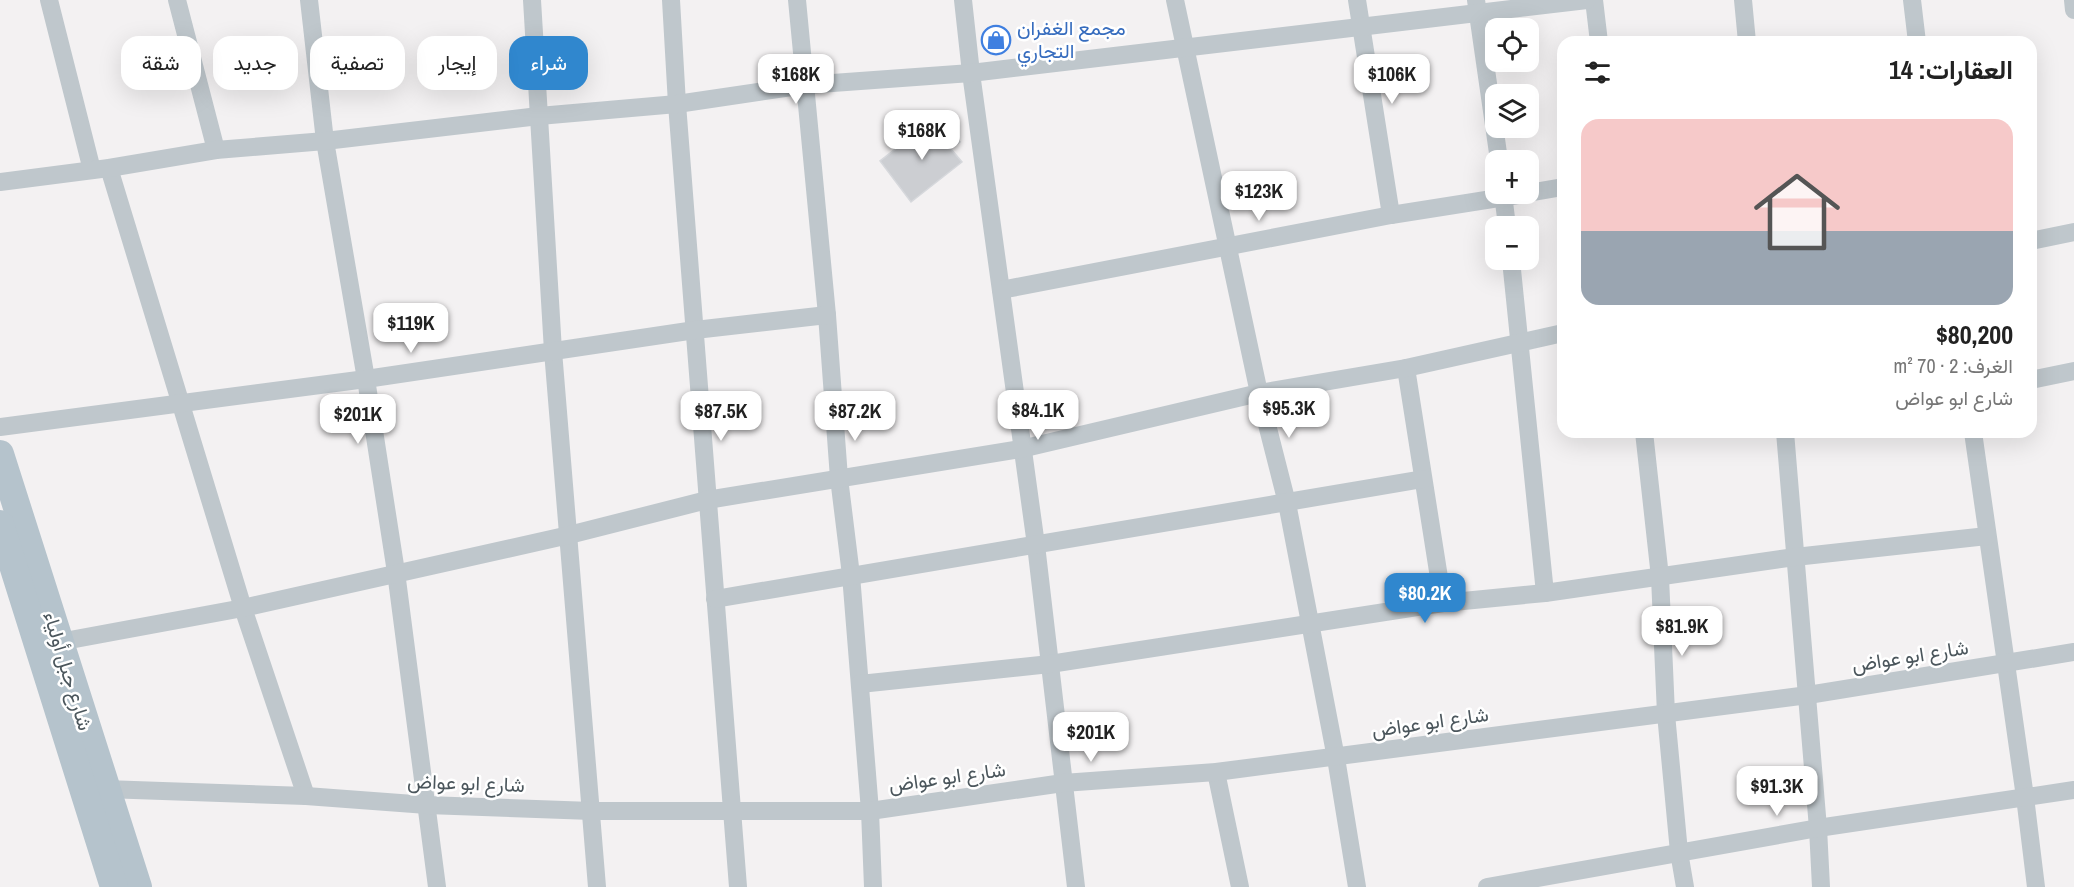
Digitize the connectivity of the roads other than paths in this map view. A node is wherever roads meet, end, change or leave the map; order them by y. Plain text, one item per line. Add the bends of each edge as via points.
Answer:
1 (50, 0) edge
2 (177, 0) edge
3 (309, 0) edge
4 (532, 0) edge
5 (671, 0) edge
6 (797, 0) edge
7 (963, 0) edge
8 (1175, 0) edge
9 (1357, 0) edge
10 (1587, 0) edge
11 (1594, 0) edge
12 (1743, 0) edge
13 (1912, 0) edge
14 (2073, 0) edge
15 (1477, 7) edge
16 (2074, 10) edge
17 (1361, 26) junction
18 (1598, 36) edge
19 (1746, 36) edge
20 (1916, 36) edge
21 (1184, 47) junction
22 (971, 73) junction
23 (806, 85) junction
24 (677, 104) junction
25 (539, 116) junction
26 (325, 141) junction
27 (216, 150) junction
28 (1498, 150) edge
29 (100, 169) junction
30 (0, 182) edge
31 (1557, 188) edge
32 (1539, 191) edge
33 (1485, 198) edge
34 (1391, 215) junction
35 (2074, 232) edge
36 (2037, 240) edge
37 (1227, 247) junction
38 (1512, 270) edge
39 (1001, 290) junction
40 (827, 315) junction
41 (695, 330) junction
42 (1557, 335) edge
43 (1520, 344) junction
44 (553, 351) junction
45 (1406, 368) junction
46 (2074, 371) edge
47 (366, 379) junction
48 (2037, 379) edge
49 (1259, 393) junction
50 (181, 405) junction
51 (0, 427) edge
52 (1645, 438) edge
53 (1785, 438) edge
54 (1974, 438) edge
55 (1021, 449) junction
56 (0, 454) edge
57 (839, 478) junction
58 (1423, 479) junction
59 (707, 500) junction
60 (1287, 503) junction
61 (0, 525) edge
62 (569, 535) junction
63 (1987, 536) junction
64 (1036, 545) junction
65 (1795, 557) junction
66 (396, 572) junction
67 (851, 575) junction
68 (1660, 577) junction
69 (1545, 593) junction
70 (715, 599) junction
71 (1443, 603) junction
72 (243, 608) junction
73 (1311, 624) junction
74 (59, 642) junction
75 (2074, 652) edge
76 (2006, 663) junction
77 (1050, 664) junction
78 (860, 684) junction
79 (1808, 695) junction
80 (1666, 714) junction
81 (1336, 758) junction
82 (1216, 772) junction
83 (1063, 783) junction
84 (105, 789) junction
85 (2074, 790) edge
86 (306, 796) junction
87 (2025, 797) junction
88 (427, 805) junction
89 (592, 811) junction
90 (870, 811) junction
91 (732, 812) junction
92 (1818, 828) junction
93 (1679, 852) junction
94 (117, 886) edge
95 (437, 887) edge
96 (597, 887) edge
97 (738, 887) edge
98 (873, 887) edge
99 (1076, 887) edge
100 (1240, 887) edge
101 (1357, 887) edge
102 (1487, 887) edge
103 (1684, 887) edge
104 (1821, 887) edge
105 (2036, 887) edge

1 - 29 street
2 - 27 street
3 - 26 street
4 - 25 street
5 - 24 street
6 - 23 street
7 - 22 street
8 - 21 street
9 - 17 street
10 - 15 street
11 - 18 street
12 - 19 street
13 - 20 street
14 - 16 street
15 - 17 street
15 - 28 street
17 - 21 street
17 - 34 street
21 - 22 street
21 - 37 street
22 - 23 street
22 - 39 street
23 - 24 street
23 - 40 street
24 - 25 street
24 - 41 street
25 - 26 street
25 - 44 street
26 - 27 street
26 - 47 street
27 - 29 street
29 - 30 street
29 - 50 street
31 - 32 street
33 - 34 street
34 - 37 street
35 - 36 street
37 - 39 street
37 - 49 street
38 - 43 street
39 - 55 street
40 - 41 street
40 - 57 street
41 - 44 street
41 - 59 street
42 - 43 street
43 - 45 street
43 - 69 street
44 - 47 street
44 - 62 street
45 - 49 street
45 - 58 street
46 - 48 street
47 - 50 street
47 - 66 street
49 - 55 street
49 - 60 street
50 - 51 street
50 - 72 street
52 - 68 street
53 - 65 street
54 - 63 street
55 - 57 street
55 - 64 street
56 - 74 main road, شارع جبل أولياء
57 - 59 street
57 - 67 street
58 - 60 street
58 - 71 street
59 - 62 street
59 - 70 street
60 - 64 street
60 - 73 street
61 - 94 main road, شارع جبل أولياء
62 - 66 street
62 - 89 street
63 - 65 street
63 - 76 street
64 - 67 street
64 - 77 street
65 - 68 street
65 - 79 street
66 - 72 street
66 - 88 street
67 - 70 street
67 - 78 street
68 - 69 street
68 - 80 street
69 - 71 street
70 - 91 street
71 - 73 street
72 - 74 street
72 - 86 street
73 - 77 street
73 - 81 street
74 - 84 main road, شارع جبل أولياء
75 - 76 street, شارع ابو عواض
76 - 79 street, شارع ابو عواض
76 - 87 street
77 - 78 street
77 - 83 street
78 - 90 street
79 - 80 street, شارع ابو عواض
79 - 92 street
80 - 81 street, شارع ابو عواض
80 - 93 street
81 - 82 street, شارع ابو عواض
81 - 101 street
82 - 83 street, شارع ابو عواض
82 - 100 street
83 - 90 street, شارع ابو عواض
83 - 99 street
84 - 86 street, شارع ابو عواض
84 - 94 main road, شارع جبل أولياء
85 - 87 street
86 - 88 street, شارع ابو عواض
87 - 92 street
87 - 105 street
88 - 89 street, شارع ابو عواض
88 - 95 street
89 - 91 street, شارع ابو عواض
89 - 96 street
90 - 91 street, شارع ابو عواض
90 - 98 street
91 - 97 street
92 - 93 street
92 - 104 street
93 - 102 street
93 - 103 street

